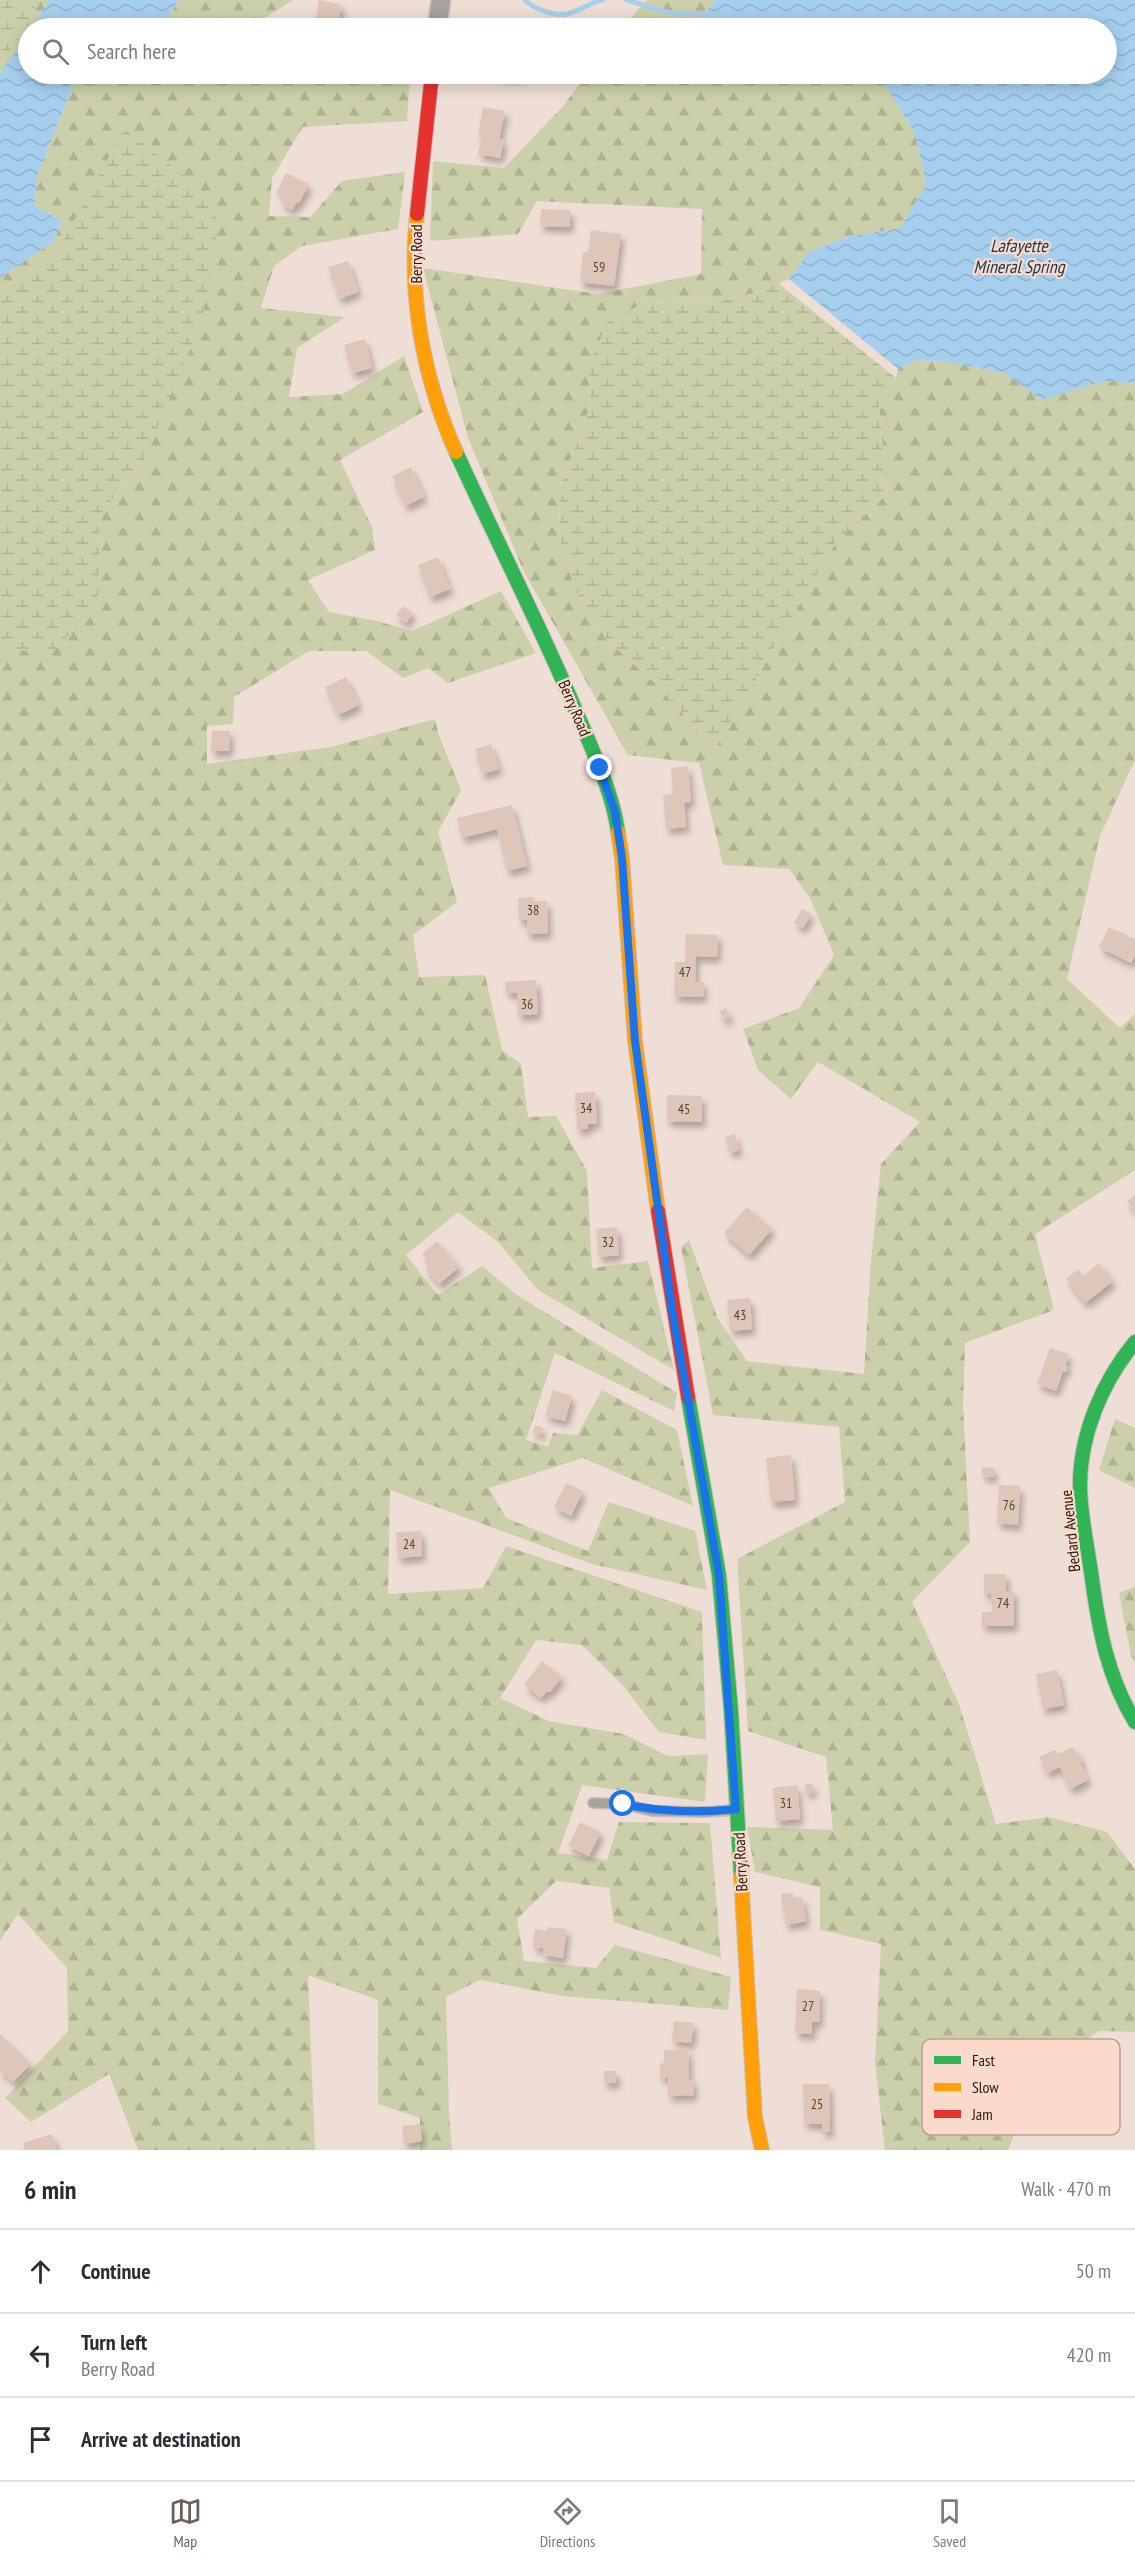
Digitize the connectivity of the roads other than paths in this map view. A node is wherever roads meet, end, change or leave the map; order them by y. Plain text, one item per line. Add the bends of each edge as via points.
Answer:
1 (441, 0) edge
2 (438, 18) edge
3 (431, 84) edge
4 (1135, 1342) edge
5 (1135, 1722) edge
6 (593, 1803) dead end
7 (736, 1809) junction
8 (762, 2150) edge

1 - 2 street
3 - 7 street, Berry Road via 414,239 416,308 422,346 451,440 580,718 615,812 635,1041 672,1309 719,1575
4 - 5 street, Bedard Avenue via 1108,1381 1090,1425 1081,1478 1081,1510 1104,1643 1118,1693
6 - 7 lane via 653,1811
7 - 8 street, Berry Road via 755,2117

